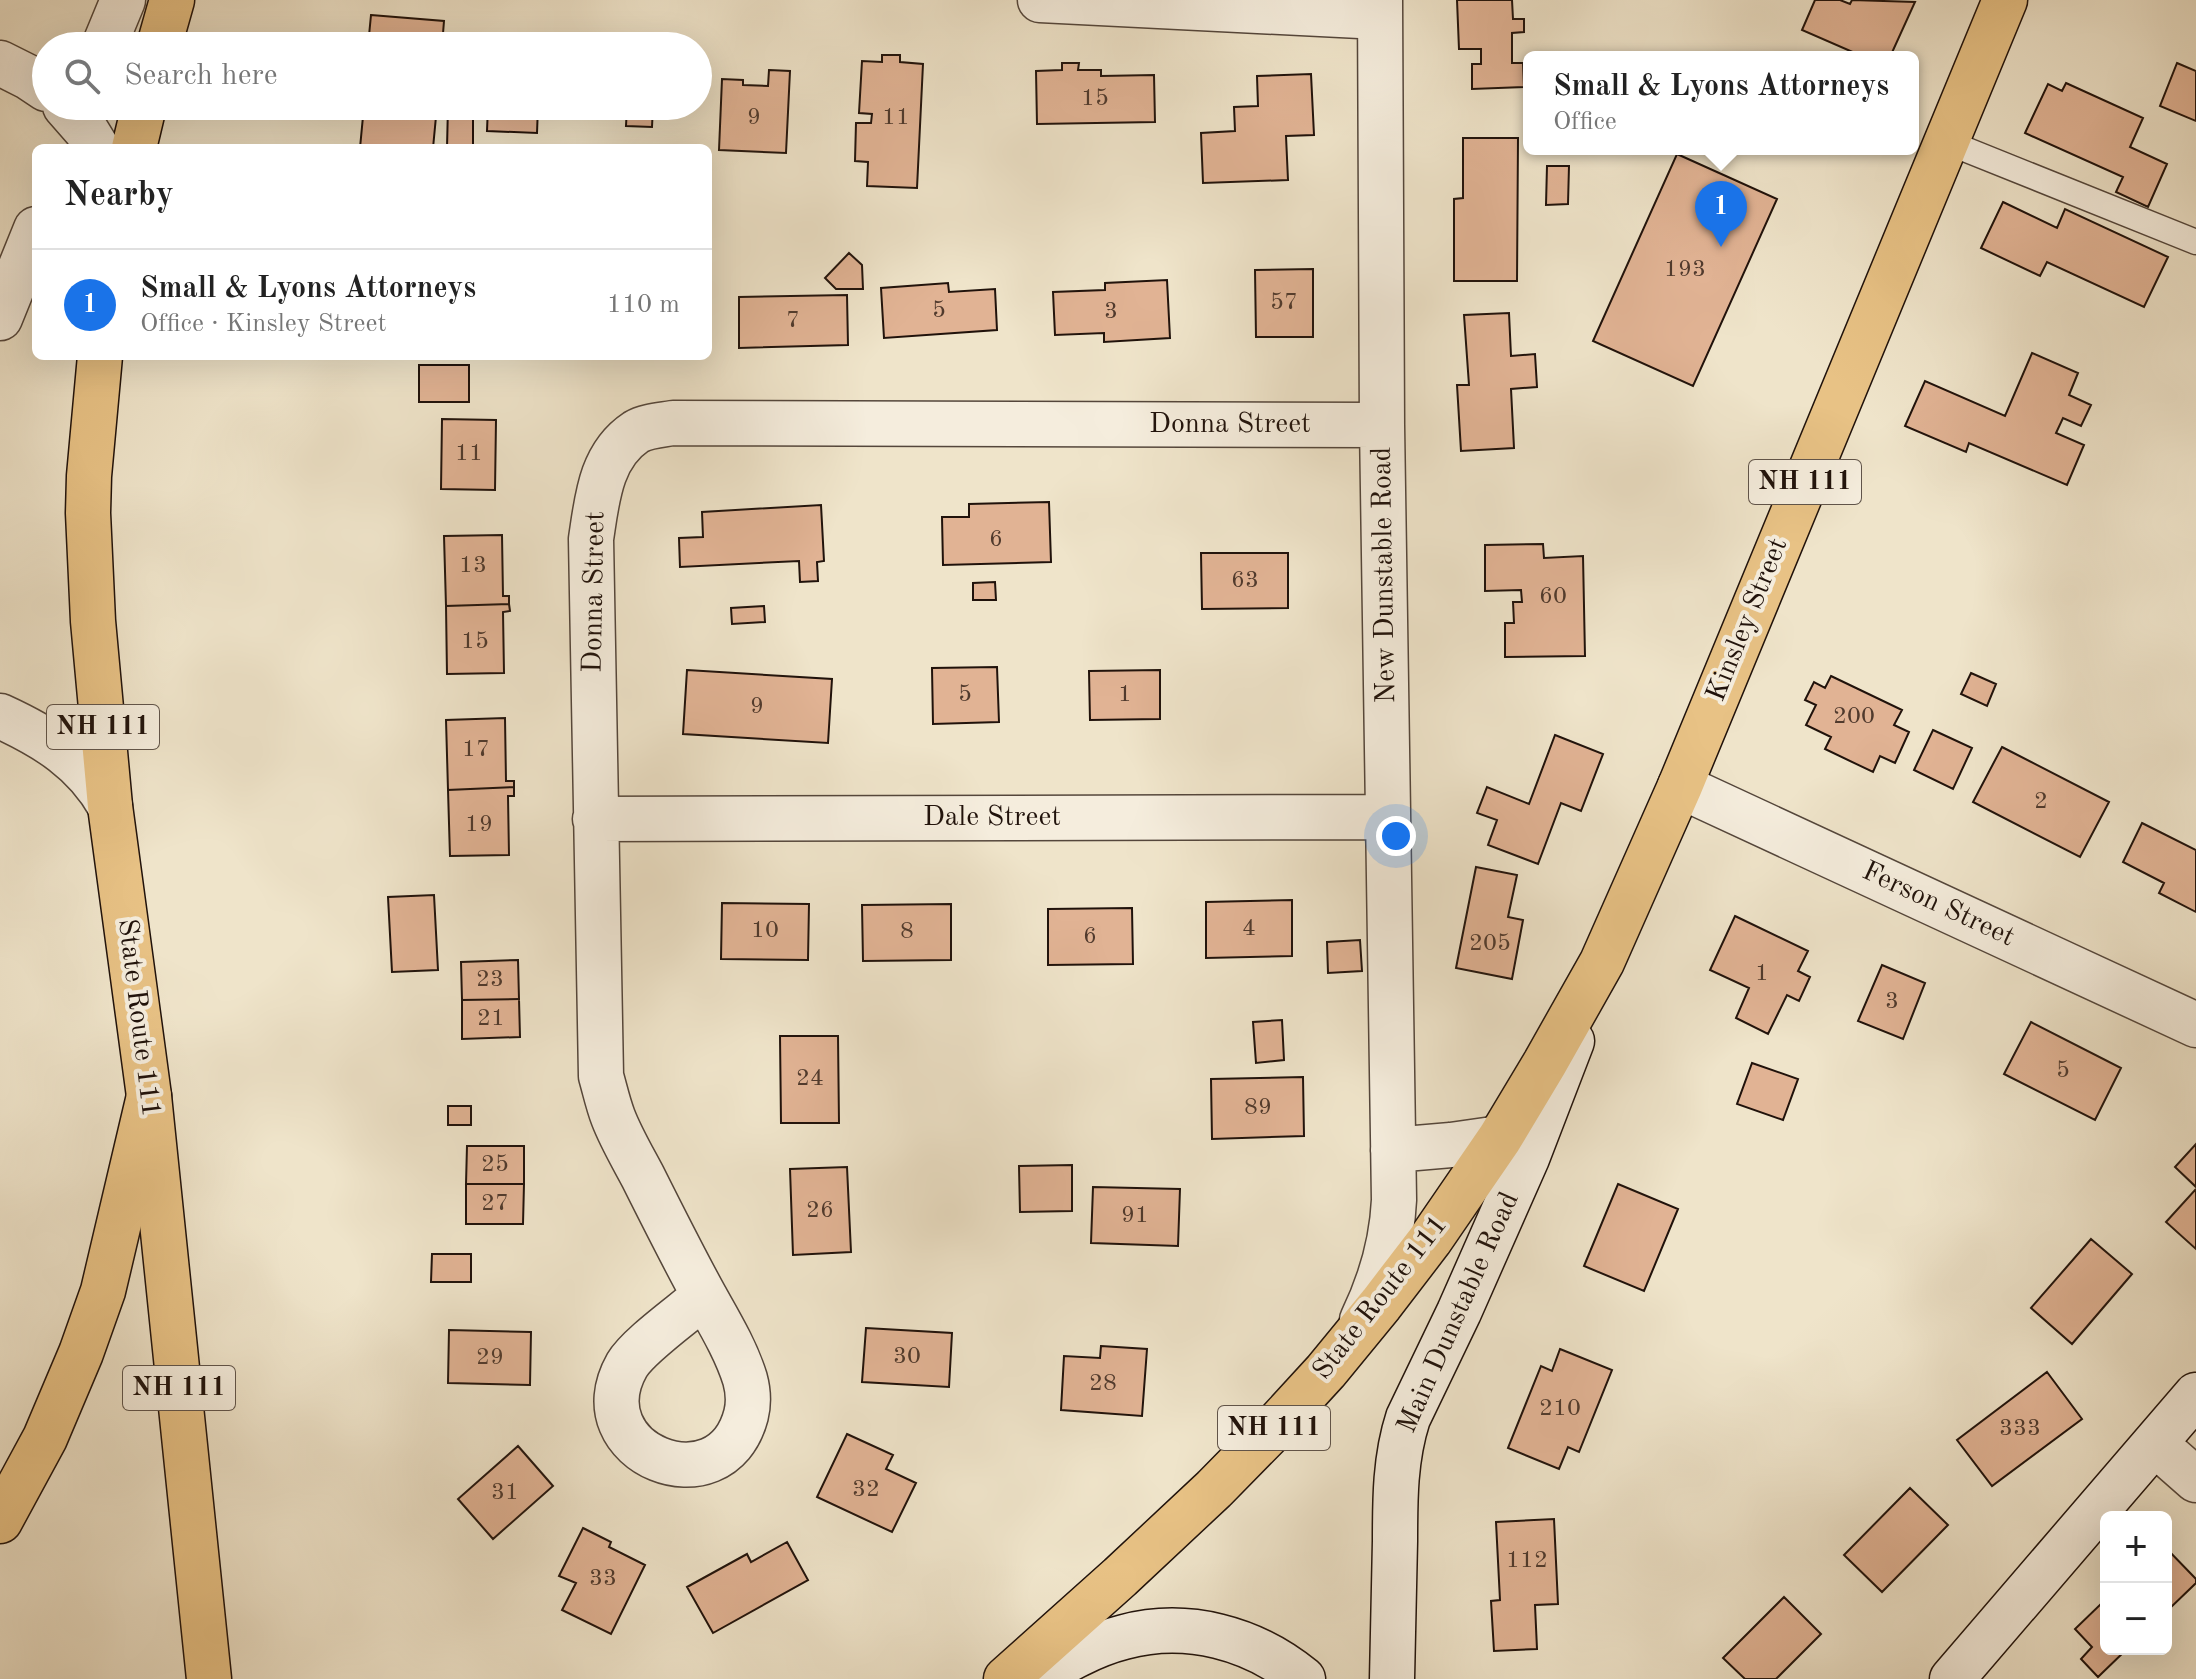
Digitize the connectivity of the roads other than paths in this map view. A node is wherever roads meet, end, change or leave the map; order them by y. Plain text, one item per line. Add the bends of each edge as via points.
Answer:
1 (123, 0) edge
2 (172, 0) edge
3 (1040, 0) edge
4 (2005, 0) edge
5 (1380, 8) edge
6 (110, 32) edge
7 (163, 32) edge
8 (0, 63) edge
9 (32, 81) edge
10 (141, 120) edge
11 (1947, 142) junction
12 (135, 144) edge
13 (32, 239) edge
14 (2196, 242) edge
15 (0, 318) edge
16 (100, 360) edge
17 (1382, 425) junction
18 (0, 716) edge
19 (1680, 786) junction
20 (110, 806) junction
21 (1388, 817) junction
22 (595, 819) junction
23 (1602, 962) junction
24 (2196, 1025) edge
25 (149, 1096) junction
26 (1500, 1138) junction
27 (1393, 1150) junction
28 (704, 1296) dead end
29 (1352, 1341) junction
30 (2196, 1395) edge
31 (2155, 1444) junction
32 (2196, 1480) edge
33 (0, 1521) edge
34 (212, 1679) edge
35 (1006, 1679) edge
36 (1035, 1679) edge
37 (1303, 1679) edge
38 (1392, 1679) edge
39 (1952, 1679) edge

1 - 6 street
2 - 7 main road
3 - 5 street
4 - 11 main road, Kinsley Street / NH 111
5 - 17 street, New Dunstable Road
8 - 9 street
10 - 12 main road
11 - 14 lane
11 - 19 main road, Kinsley Street / NH 111
13 - 15 street
16 - 20 main road, State Route 111 / NH 111 via 89,476 89,548
17 - 21 street, New Dunstable Road
17 - 22 street, Donna Street via 673,423 638,431 614,453 599,488 591,539
18 - 20 street via 73,759
19 - 23 main road, Kinsley Street / NH 111
19 - 24 street, Ferson Street
20 - 25 main road, State Route 111 / NH 111
21 - 22 street, Dale Street
21 - 27 street, New Dunstable Road
22 - 28 street, Donna Street via 601,1076 613,1117
23 - 26 main road, Kinsley Street / NH 111
23 - 38 street, Main Dunstable Road via 1527,1158 1403,1433 1396,1490
25 - 33 main road via 98,1303 58,1409
25 - 34 main road, State Route 111 / NH 111
26 - 27 street
26 - 29 main road, State Route 111 / NH 111
27 - 29 street, New Dunstable Road via 1391,1235
29 - 35 main road, State Route 111 / NH 111 via 1214,1489
30 - 31 street
31 - 32 street
31 - 39 street
36 - 37 street via 1109,1641 1170,1630 1229,1639

